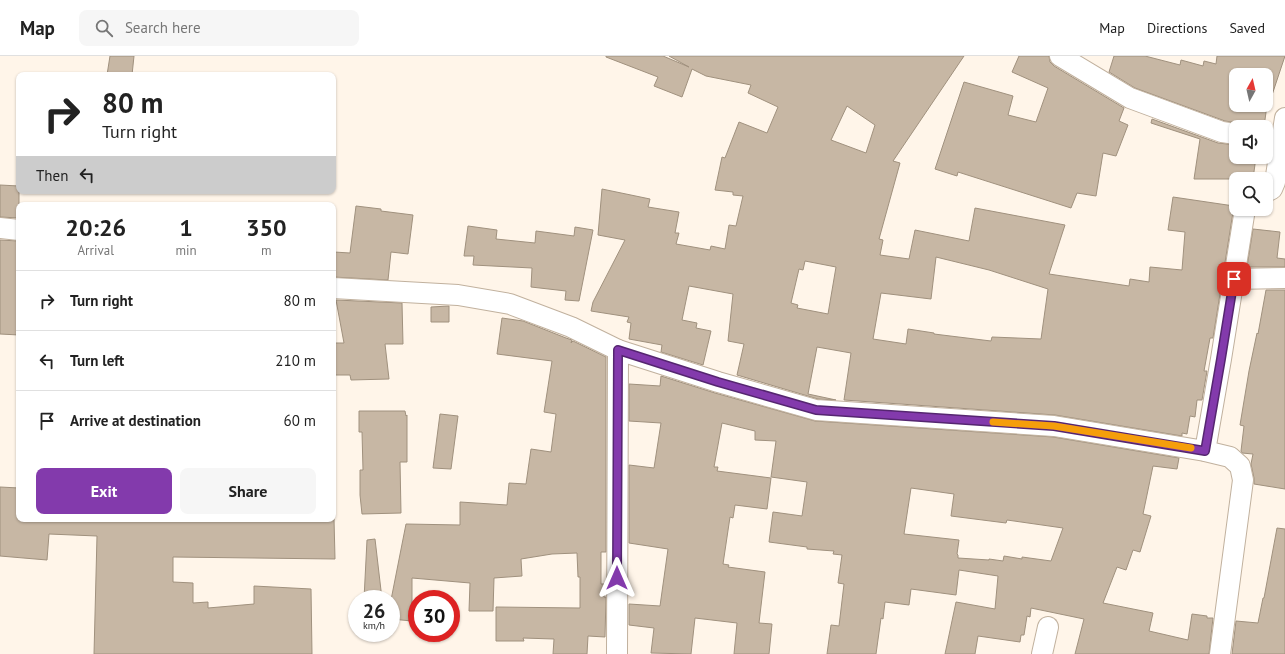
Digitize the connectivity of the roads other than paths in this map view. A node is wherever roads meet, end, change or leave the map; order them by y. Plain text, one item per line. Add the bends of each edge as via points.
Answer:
1 (1060, 56) edge
2 (1285, 118) edge
3 (1229, 133) edge
4 (1273, 138) edge
5 (1273, 187) edge
6 (1244, 216) edge
7 (0, 228) edge
8 (16, 230) edge
9 (1285, 278) edge
10 (1234, 279) junction
11 (336, 288) edge
12 (618, 350) junction
13 (1205, 451) junction
14 (1048, 627) dead end
15 (617, 654) edge
16 (1042, 654) edge
17 (1220, 654) edge

1 - 3 street via 1130,98
2 - 4 street
4 - 5 street
6 - 10 street
7 - 8 street
9 - 10 street
10 - 13 street
11 - 12 street via 458,295 510,304 571,327
12 - 13 street via 816,410 1054,426
12 - 15 street
13 - 17 street via 1230,457 1240,466 1243,480
14 - 16 street

